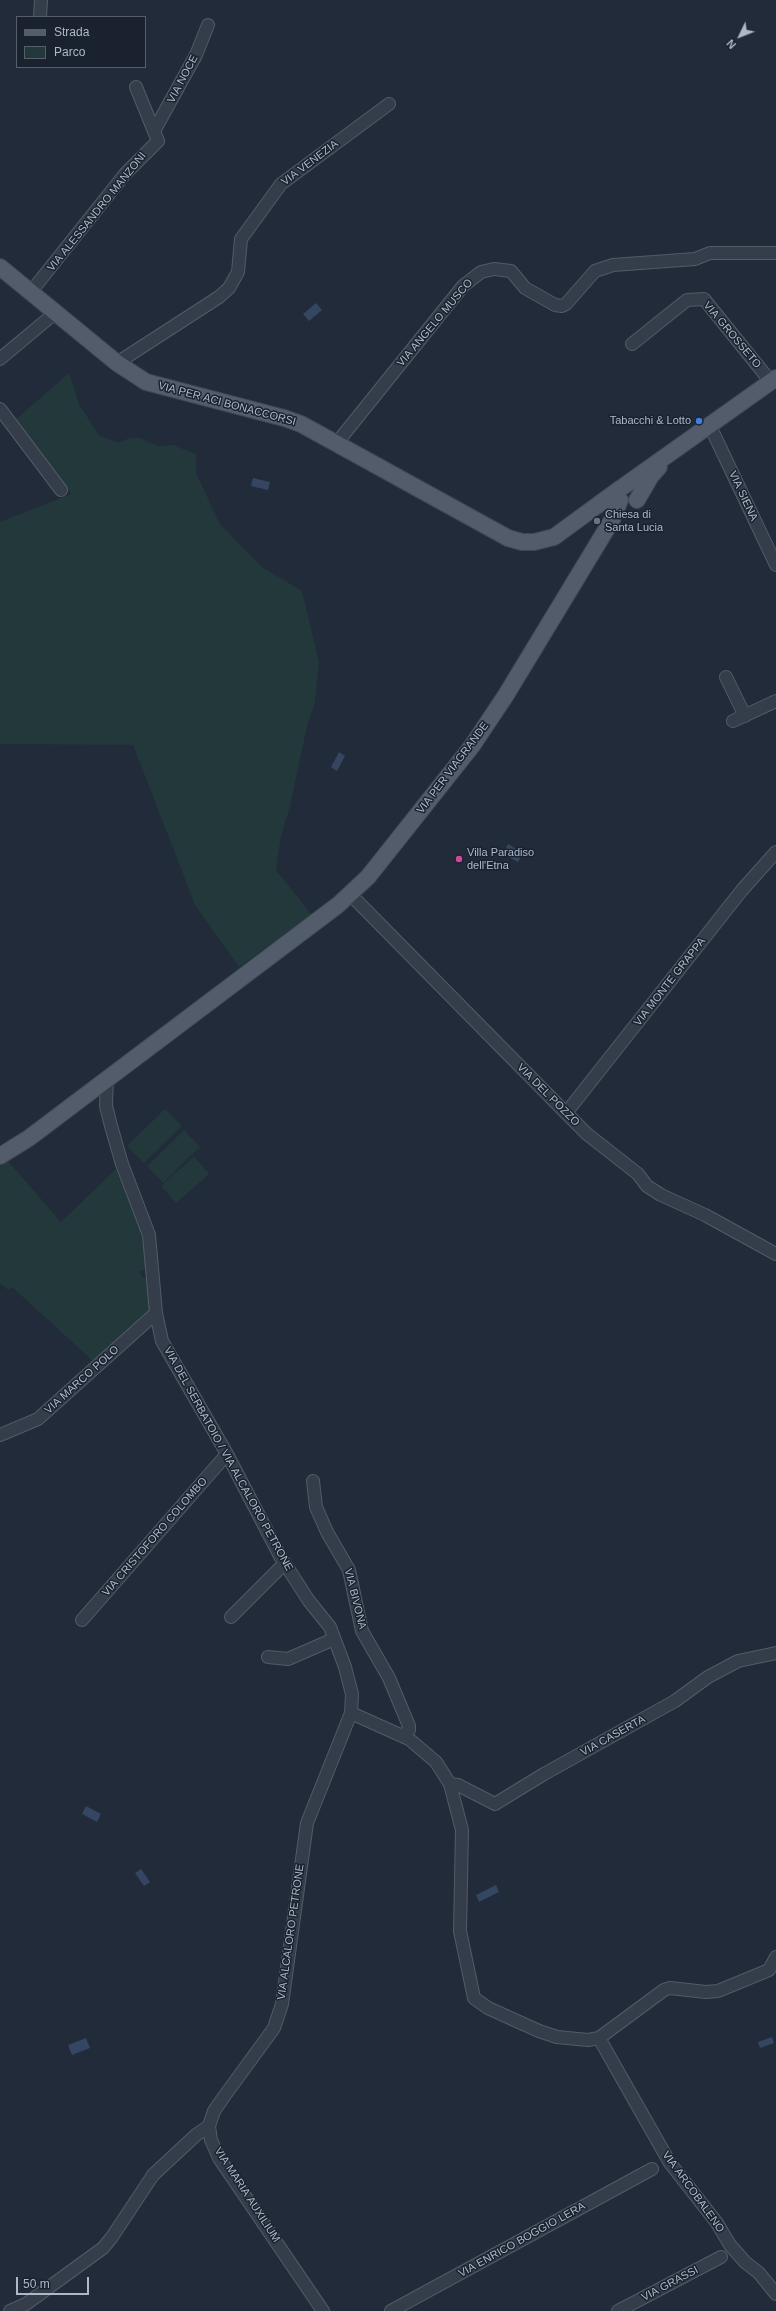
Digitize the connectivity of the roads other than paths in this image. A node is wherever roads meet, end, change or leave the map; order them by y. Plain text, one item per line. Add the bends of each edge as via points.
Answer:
1 (41, 0) edge
2 (40, 16) edge
3 (208, 25) dead end
4 (136, 87) dead end
5 (389, 104) dead end
6 (154, 131) junction
7 (776, 253) edge
8 (0, 267) edge
9 (30, 293) junction
10 (55, 313) junction
11 (632, 344) dead end
12 (0, 359) edge
13 (117, 363) junction
14 (774, 380) edge
15 (0, 409) edge
16 (710, 426) junction
17 (336, 444) junction
18 (61, 490) dead end
19 (625, 496) junction
20 (776, 565) edge
21 (726, 677) dead end
22 (776, 701) edge
23 (745, 716) junction
24 (733, 722) dead end
25 (776, 852) edge
26 (351, 894) junction
27 (108, 1078) junction
28 (566, 1113) junction
29 (0, 1156) edge
30 (776, 1254) edge
31 (156, 1313) junction
32 (0, 1435) edge
33 (227, 1454) junction
34 (313, 1481) dead end
35 (285, 1563) junction
36 (231, 1617) dead end
37 (82, 1620) dead end
38 (334, 1639) junction
39 (776, 1653) edge
40 (268, 1657) dead end
41 (351, 1713) junction
42 (402, 1736) junction
43 (450, 1784) junction
44 (776, 1957) edge
45 (599, 2038) junction
46 (209, 2126) junction
47 (652, 2169) dead end
48 (721, 2257) dead end
49 (776, 2294) edge
50 (10, 2311) edge
51 (323, 2311) edge
52 (392, 2311) edge
53 (618, 2311) edge

1 - 2 street
3 - 6 street, VIA NOCE via 196,54
4 - 6 street
5 - 13 street, VIA VENEZIA via 281,184 241,239 238,272 229,288
6 - 9 street, VIA ALESSANDRO MANZONI via 158,141 125,174
7 - 17 street, VIA ANGELO MUSCO via 710,253 695,259 613,264 595,271 562,306 554,305 525,288 511,271 494,269 481,272 463,286
8 - 9 main road, VIA PER ACI BONACCORSI
9 - 10 main road, VIA PER ACI BONACCORSI
10 - 12 street
10 - 13 main road, VIA PER ACI BONACCORSI
11 - 14 street, VIA GROSSETO via 686,300 704,299
13 - 17 main road, VIA PER ACI BONACCORSI via 146,382 284,418 301,424
14 - 16 main road, VIA PER ACI BONACCORSI
15 - 18 street
16 - 19 main road, VIA PER ACI BONACCORSI via 675,450
16 - 20 street, VIA SIENA
17 - 19 main road, VIA PER ACI BONACCORSI via 508,538 522,542 554,536 597,505
19 - 26 main road, VIA PER VIAGRANDE via 506,695 472,746 368,877
21 - 23 street
22 - 23 street
23 - 24 street
25 - 28 street, VIA MONTE GRAPPA via 742,890
26 - 27 main road, VIA PER VIAGRANDE
26 - 28 street, VIA DEL POZZO
27 - 29 main road, VIA PER VIAGRANDE via 29,1138
27 - 31 street, VIA DEL SERBATOIO / VIA ALCALORO PETRONE via 106,1106 122,1164 149,1235
28 - 30 street, VIA DEL POZZO via 587,1134 638,1174 647,1186
31 - 32 street, VIA MARCO POLO via 38,1419
31 - 33 street, VIA DEL SERBATOIO / VIA ALCALORO PETRONE via 162,1341 172,1361
33 - 35 street, VIA DEL SERBATOIO / VIA ALCALORO PETRONE
33 - 37 street, VIA CRISTOFORO COLOMBO
34 - 42 street, VIA BIVONA via 316,1507 349,1570 362,1631 389,1678 410,1726
35 - 36 street
35 - 38 street, VIA DEL SERBATOIO / VIA ALCALORO PETRONE via 309,1601 330,1627
38 - 40 street via 288,1659
38 - 41 street, VIA DEL SERBATOIO / VIA ALCALORO PETRONE via 346,1667
39 - 43 street, VIA CASERTA via 738,1661 708,1677 675,1701 495,1804 458,1785
41 - 42 street
41 - 46 street, VIA ALCALORO PETRONE via 307,1823 282,2004 274,2028 223,2098
42 - 43 street via 427,1752
43 - 45 street via 462,1830 460,1931 474,1998 532,2028 557,2037 578,2041
44 - 45 street via 769,1970 718,1991 670,1988 664,1990
45 - 49 street, VIA ARCOBALENO via 670,2163 717,2223 730,2244
46 - 50 street, VIA ALCALORO PETRONE via 153,2175 103,2248 26,2304
46 - 51 street, VIA MARIA AUXILIUM via 211,2140 219,2158
47 - 52 street, VIA ENRICO BOGGIO LERA
48 - 53 street, VIA GRASSI

